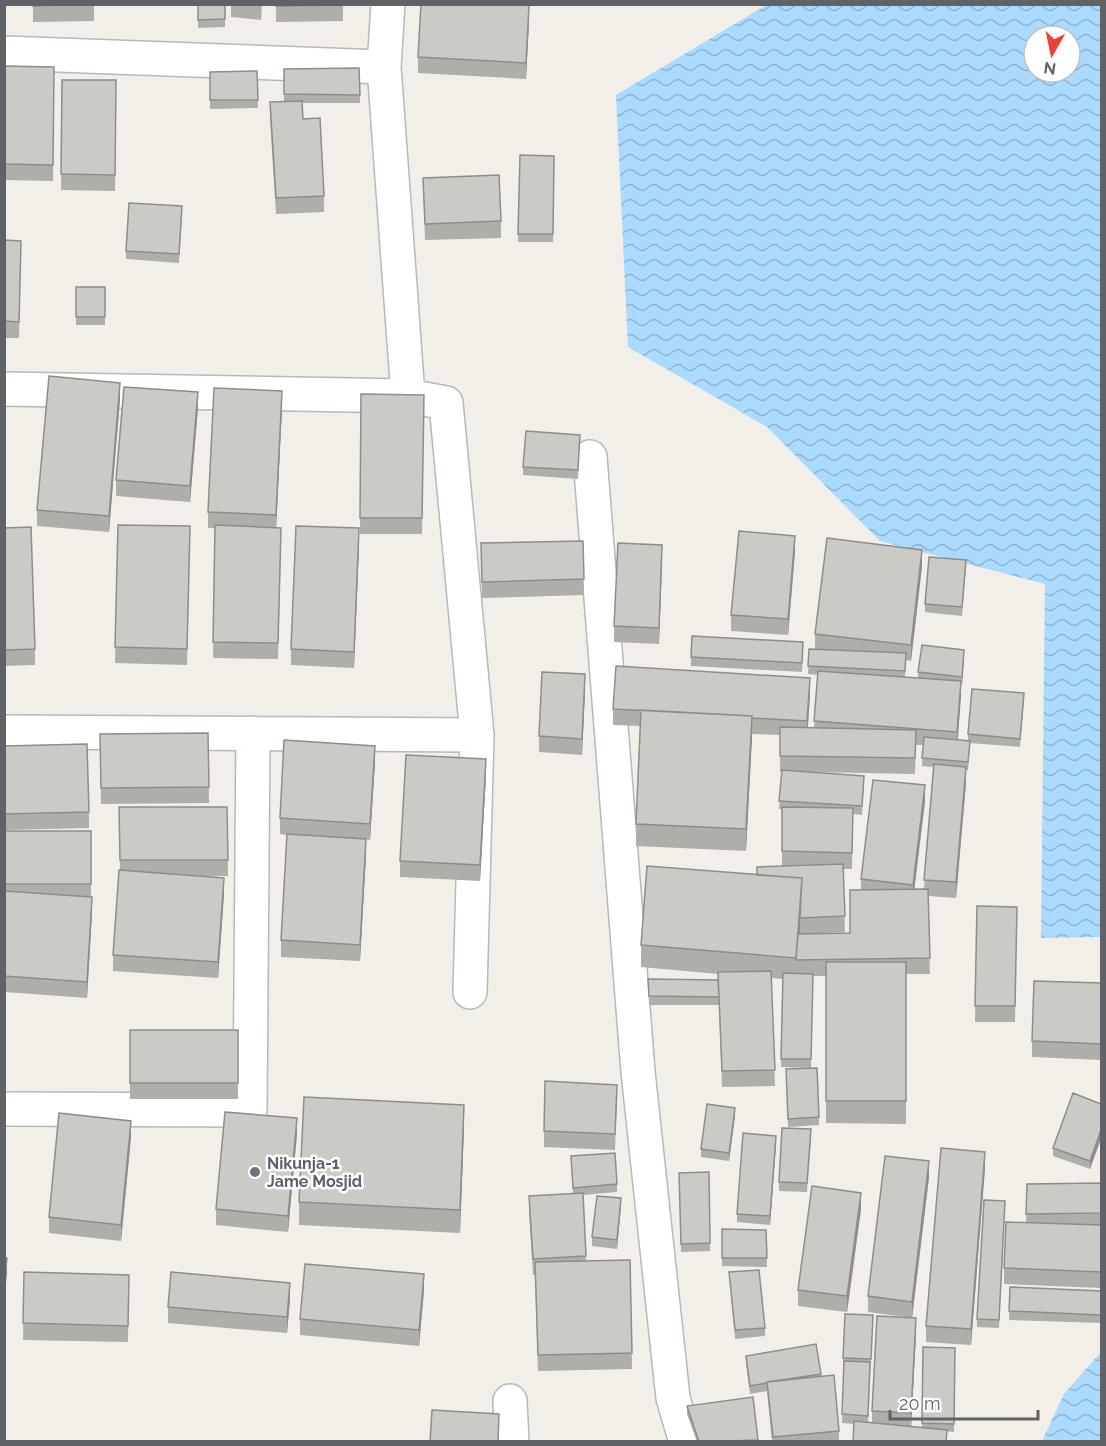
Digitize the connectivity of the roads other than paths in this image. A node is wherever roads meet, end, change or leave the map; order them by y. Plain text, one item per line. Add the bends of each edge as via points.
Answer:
1 (388, 4) edge
2 (4, 53) edge
3 (384, 67) junction
4 (4, 389) edge
5 (408, 396) junction
6 (590, 457) dead end
7 (4, 732) edge
8 (253, 733) junction
9 (477, 735) junction
10 (470, 992) dead end
11 (4, 1109) edge
12 (510, 1401) dead end
13 (512, 1442) edge
14 (686, 1442) edge

1 - 3 street
2 - 3 street
3 - 5 street
4 - 5 street
5 - 9 street via 446,403
6 - 14 street via 638,1072 673,1398
7 - 8 street
8 - 9 street
8 - 11 street via 250,1110
9 - 10 street
12 - 13 street

